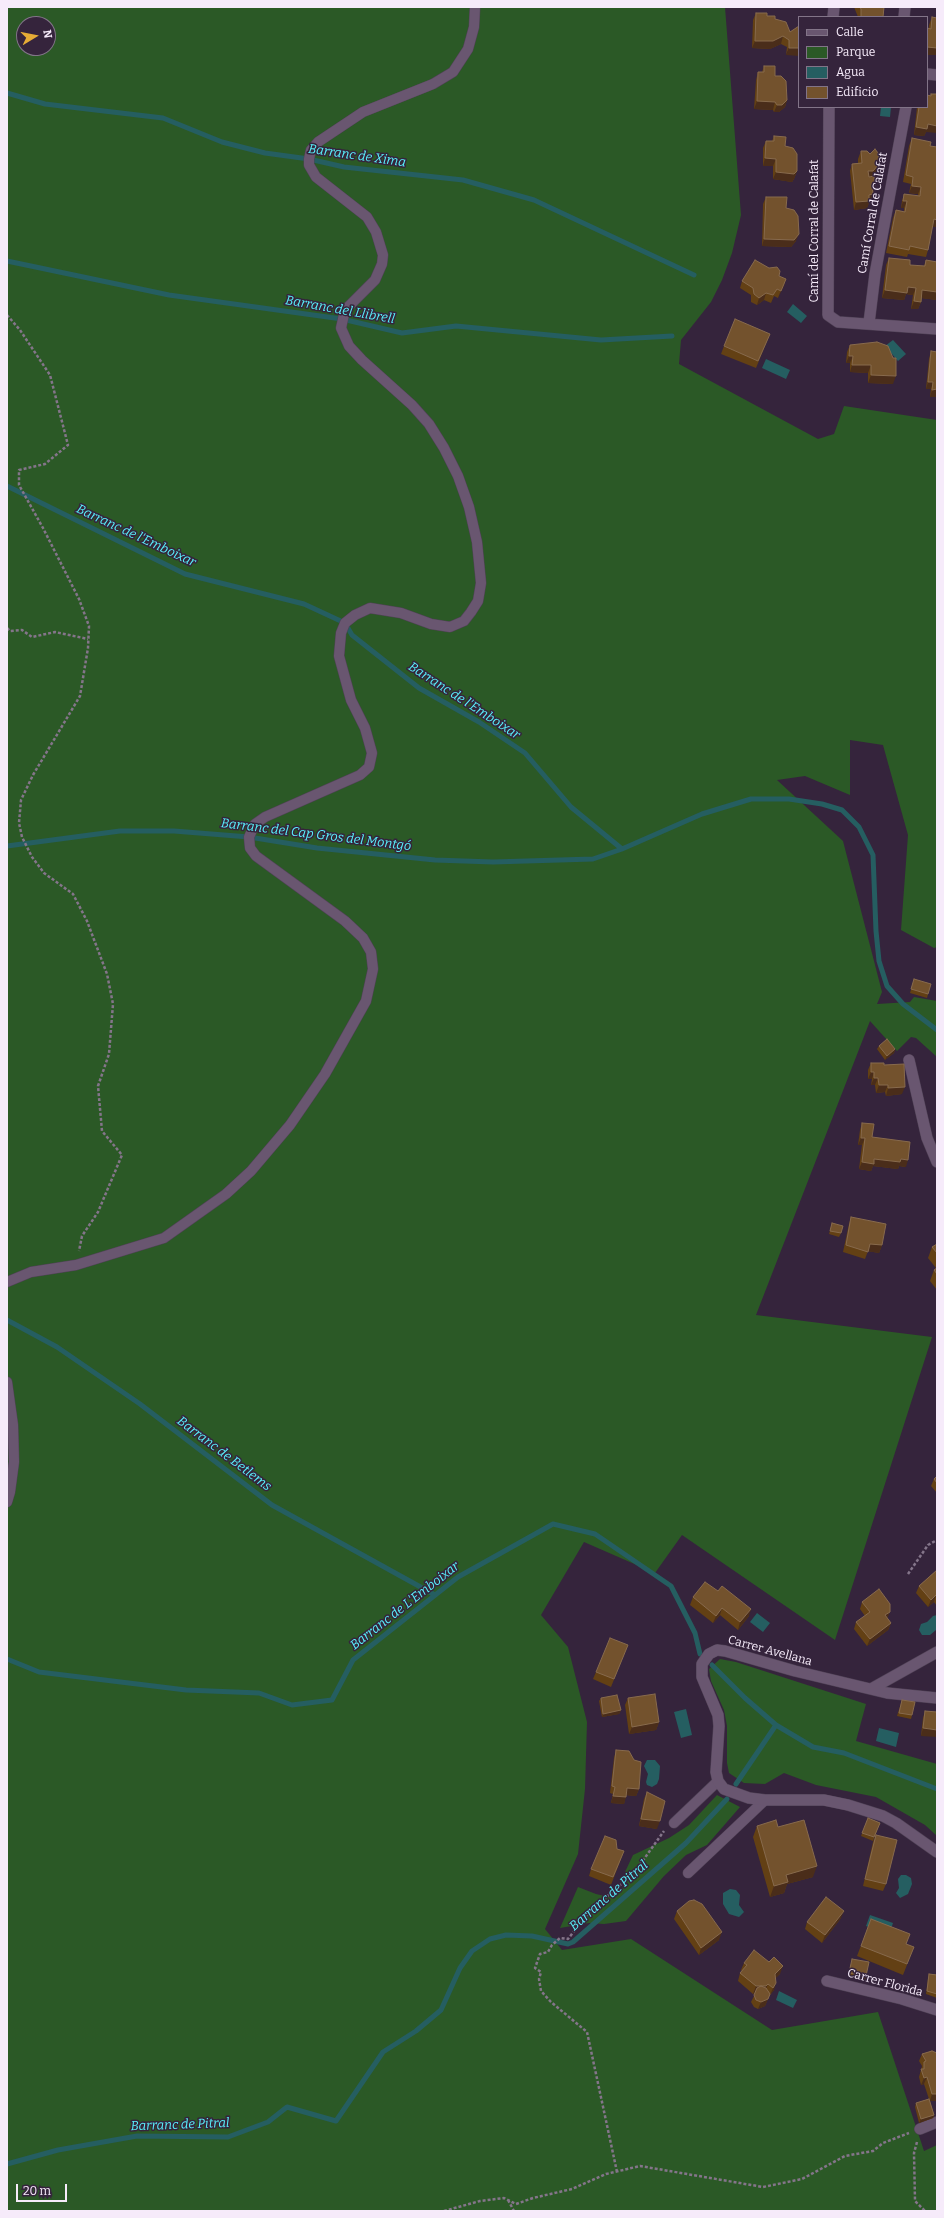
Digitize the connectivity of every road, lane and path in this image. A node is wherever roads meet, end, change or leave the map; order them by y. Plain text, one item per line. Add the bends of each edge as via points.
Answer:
1 (475, 7) edge
2 (829, 108) edge
3 (906, 108) edge
4 (7, 315) edge
5 (869, 323) junction
6 (937, 329) edge
7 (7, 628) edge
8 (88, 639) junction
9 (909, 1060) dead end
10 (937, 1162) edge
11 (76, 1265) junction
12 (7, 1282) edge
13 (7, 1382) edge
14 (7, 1502) edge
15 (937, 1540) edge
16 (908, 1574) dead end
17 (937, 1652) edge
18 (871, 1689) junction
19 (937, 1698) edge
20 (718, 1781) junction
21 (765, 1800) junction
22 (674, 1823) joint
23 (937, 1852) edge
24 (688, 1873) dead end
25 (827, 1981) dead end
26 (937, 2010) edge
27 (937, 2122) edge
28 (920, 2129) junction
29 (617, 2172) junction
30 (507, 2200) junction
31 (444, 2211) edge
32 (514, 2211) edge
33 (925, 2211) edge

1 - 11 lane via 474,27 468,49 453,72 434,84 363,112 318,142 311,150 309,159 316,177 367,217 376,232 383,255 382,264 375,280 345,310 341,328 349,346 412,405 429,424 444,448 469,507 477,542 481,583 478,601 471,612 464,621 450,627 431,624 401,613 370,608 345,623 341,633 339,656 351,700 365,728 372,753 368,767 360,775 265,817 255,824 249,837 250,848 256,856 345,921 363,938 371,952 373,969 366,1001 325,1074 290,1125 251,1171 226,1194 164,1238
2 - 5 street, Camí del Corral de Calafat via 828,314 838,322
3 - 5 street, Camí Corral de Calafat via 876,267
4 - 8 path via 50,375 68,445 44,464 19,470 19,485 44,528 79,599 89,626
5 - 6 street, Camí del Corral de Calafat
7 - 8 path via 10,631 22,630 32,637 55,632
8 - 11 path via 80,696 33,775 21,800 19,823 22,837 40,868 73,894 87,921 107,974 113,1004 109,1054 98,1086 102,1131 122,1155 98,1212 82,1236
9 - 10 street via 928,1138
11 - 12 lane via 30,1272
13 - 14 lane via 13,1425 14,1462
15 - 16 path via 928,1545
17 - 18 street
18 - 19 street, Carrer Avellana via 905,1696
18 - 20 street, Carrer Avellana via 725,1651 716,1650 709,1654 705,1658 702,1670 718,1715
20 - 21 street via 724,1789 736,1794
20 - 22 lane
21 - 23 street via 824,1800 855,1807 896,1823
21 - 24 lane
22 - 29 path via 660,1834 634,1873 589,1912 568,1939 560,1938 548,1952 540,1954 535,1968 541,1972 541,1991 550,2002 587,2032
25 - 26 street, Carrer Florida
27 - 28 street
28 - 29 path via 883,2143 873,2151 845,2156 802,2179 763,2187 640,2166
28 - 33 path via 914,2154 913,2185 915,2201
29 - 30 path via 606,2174 572,2189 516,2204
30 - 31 path via 504,2198 480,2201
30 - 32 path

